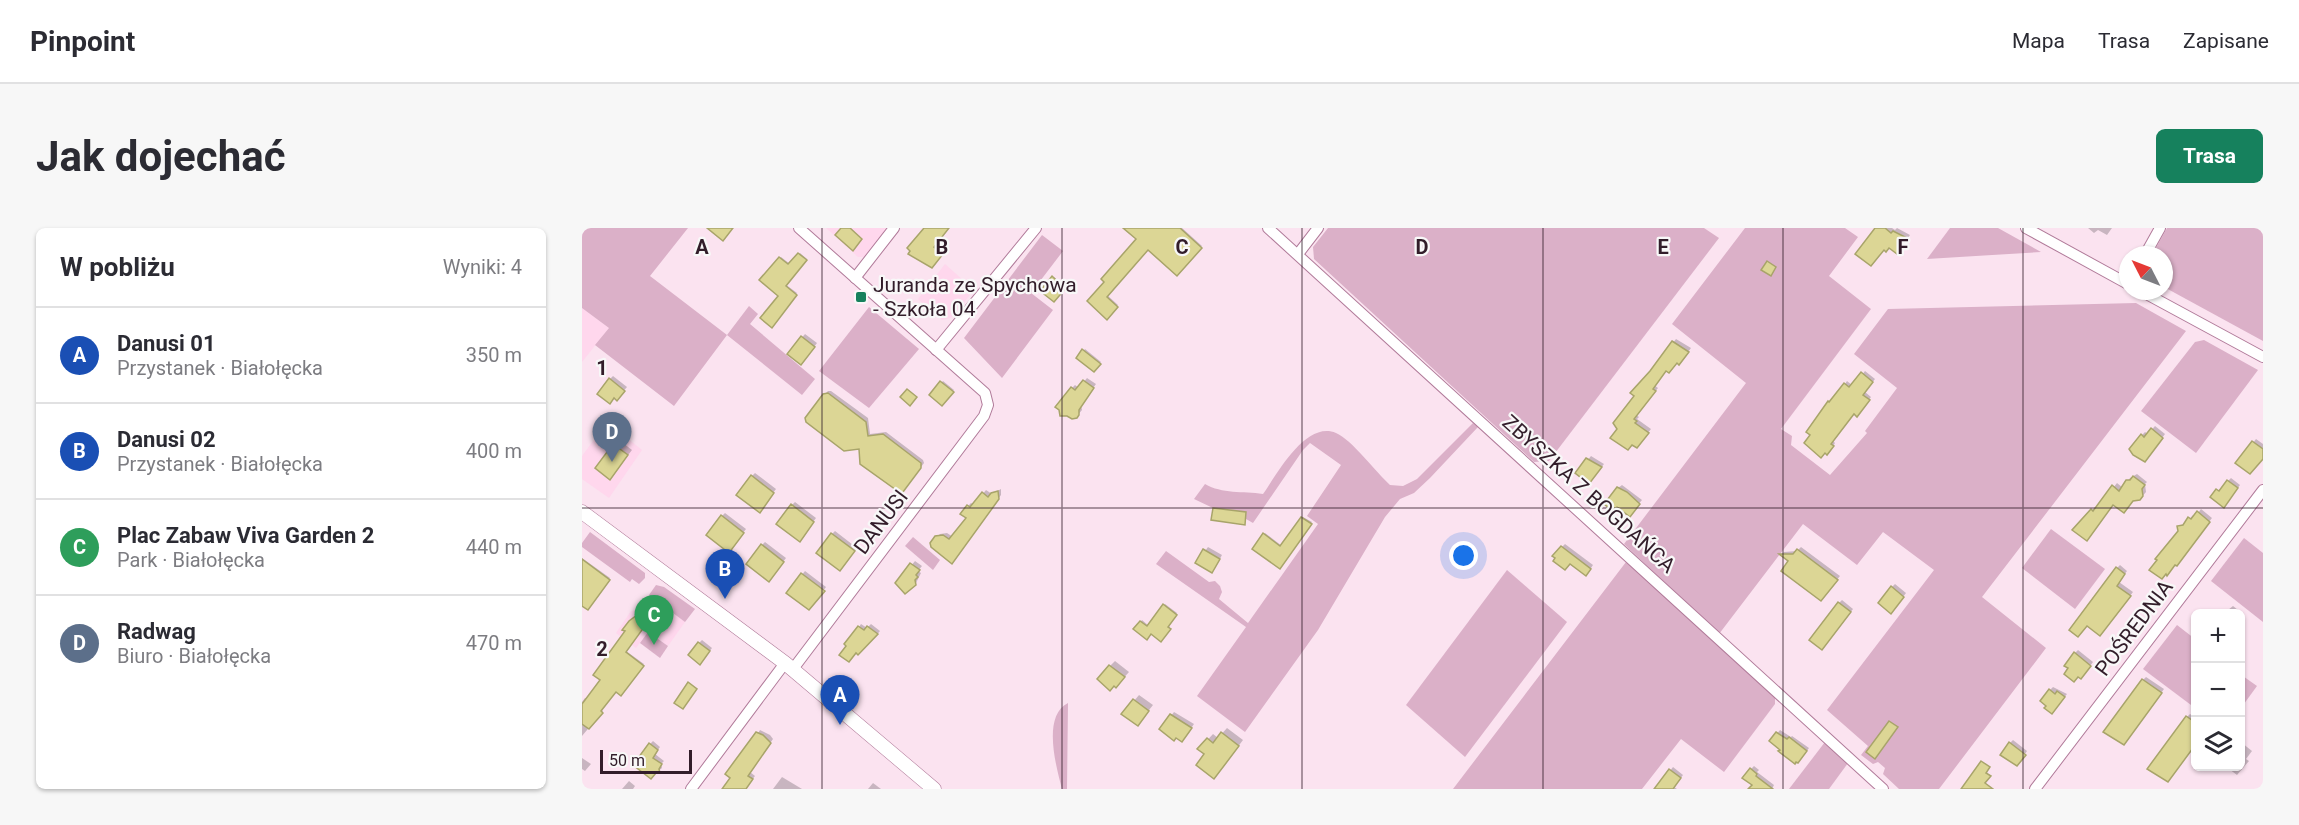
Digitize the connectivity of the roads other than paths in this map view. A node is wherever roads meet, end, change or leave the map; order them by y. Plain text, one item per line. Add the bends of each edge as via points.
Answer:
1 (799, 228) edge
2 (894, 228) edge
3 (1036, 228) edge
4 (1268, 228) edge
5 (1318, 228) edge
6 (2026, 228) edge
7 (2160, 228) edge
8 (2150, 246) edge
9 (1298, 254) junction
10 (855, 278) junction
11 (2119, 279) edge
12 (2158, 300) edge
13 (936, 350) junction
14 (2263, 357) edge
15 (2263, 490) edge
16 (582, 512) edge
17 (789, 666) junction
18 (691, 789) edge
19 (934, 789) edge
20 (1883, 789) edge
21 (2035, 789) edge

1 - 10 street
2 - 10 street
3 - 13 street
4 - 9 street, ZBYSZKA Z BOGDAŃCA
5 - 9 street
6 - 11 street
7 - 8 street
9 - 20 street, ZBYSZKA Z BOGDAŃCA
10 - 13 street
12 - 14 street
13 - 17 street, DANUSI via 985,393 988,405 984,416
15 - 21 street, POŚREDNIA
16 - 17 street
17 - 18 street, DANUSI
17 - 19 street

